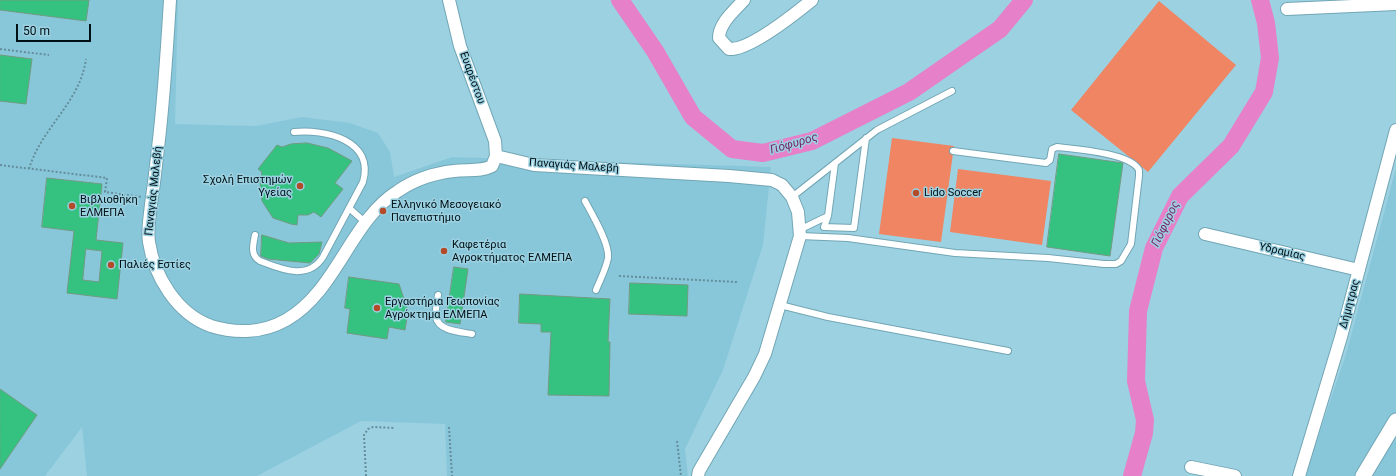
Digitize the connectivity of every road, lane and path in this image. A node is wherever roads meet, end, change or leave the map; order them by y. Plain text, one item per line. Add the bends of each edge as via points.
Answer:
1 (170, 0) edge
2 (449, 0) edge
3 (744, 0) edge
4 (812, 0) edge
5 (1396, 4) edge
6 (1287, 9) dead end
7 (0, 48) edge
8 (49, 55) dead end
9 (86, 59) dead end
10 (952, 91) dead end
11 (1396, 130) edge
12 (294, 132) dead end
13 (866, 138) junction
14 (954, 151) dead end
15 (496, 156) junction
16 (835, 163) junction
17 (0, 165) edge
18 (29, 169) junction
19 (792, 197) junction
20 (152, 198) junction
21 (586, 201) dead end
22 (349, 208) junction
23 (828, 216) junction
24 (366, 223) junction
25 (800, 233) junction
26 (1205, 234) dead end
27 (255, 235) dead end
28 (1359, 270) junction
29 (619, 276) dead end
30 (737, 282) dead end
31 (596, 290) dead end
32 (438, 295) dead end
33 (780, 305) junction
34 (472, 334) dead end
35 (1008, 351) dead end
36 (1396, 422) edge
37 (449, 427) dead end
38 (395, 428) dead end
39 (677, 441) dead end
40 (1190, 467) dead end
41 (366, 476) edge
42 (452, 476) edge
43 (680, 476) edge
44 (698, 476) edge
45 (1235, 476) edge
46 (1299, 476) edge
47 (1363, 476) edge

1 - 20 street, Παναγιάς Μαλεβή
2 - 15 street, Ευαρέστου via 460,46 495,141
3 - 4 street via 720,32 719,38 726,47 732,49 746,45
5 - 6 street
7 - 8 path
9 - 18 path via 84,74 76,90 39,145
10 - 13 lane via 876,130
11 - 28 street, Δήμητρας
12 - 22 lane via 330,135 340,138 358,150 363,158 365,174 362,186
13 - 16 lane
13 - 23 lane via 854,228 824,227
14 - 25 lane via 1046,163 1050,160 1052,149 1057,147 1113,155 1131,162 1140,176 1131,244 1126,254 1116,264 1104,264 955,253
15 - 19 street, Παναγιάς Μαλεβή via 534,165 772,180 782,185
15 - 24 street, Παναγιάς Μαλεβή via 490,168 448,172 411,184 387,199
16 - 19 lane
16 - 23 lane
17 - 18 path
18 - 20 path via 107,178 105,192
19 - 25 street, Παναγιάς Μαλεβή via 798,212
20 - 24 street, Παναγιάς Μαλεβή via 149,244 167,290 179,306 197,320 219,329 235,331 252,331 272,326 286,320 305,306 332,274
21 - 31 lane via 608,252 607,262
22 - 24 lane
22 - 27 lane via 320,263 309,270 292,271 256,259 253,253
23 - 25 lane
25 - 33 street, Παναγιάς Μαλεβή
26 - 28 street, Υδραμίας
28 - 46 street, Δήμητρας
29 - 30 path
32 - 34 lane via 436,318 439,323 444,328
33 - 35 lane via 828,317
33 - 44 street, Παναγιάς Μαλεβή via 765,354 754,377 718,436
36 - 47 street
37 - 42 path
38 - 41 path via 373,427 364,435
39 - 43 path
40 - 45 street

